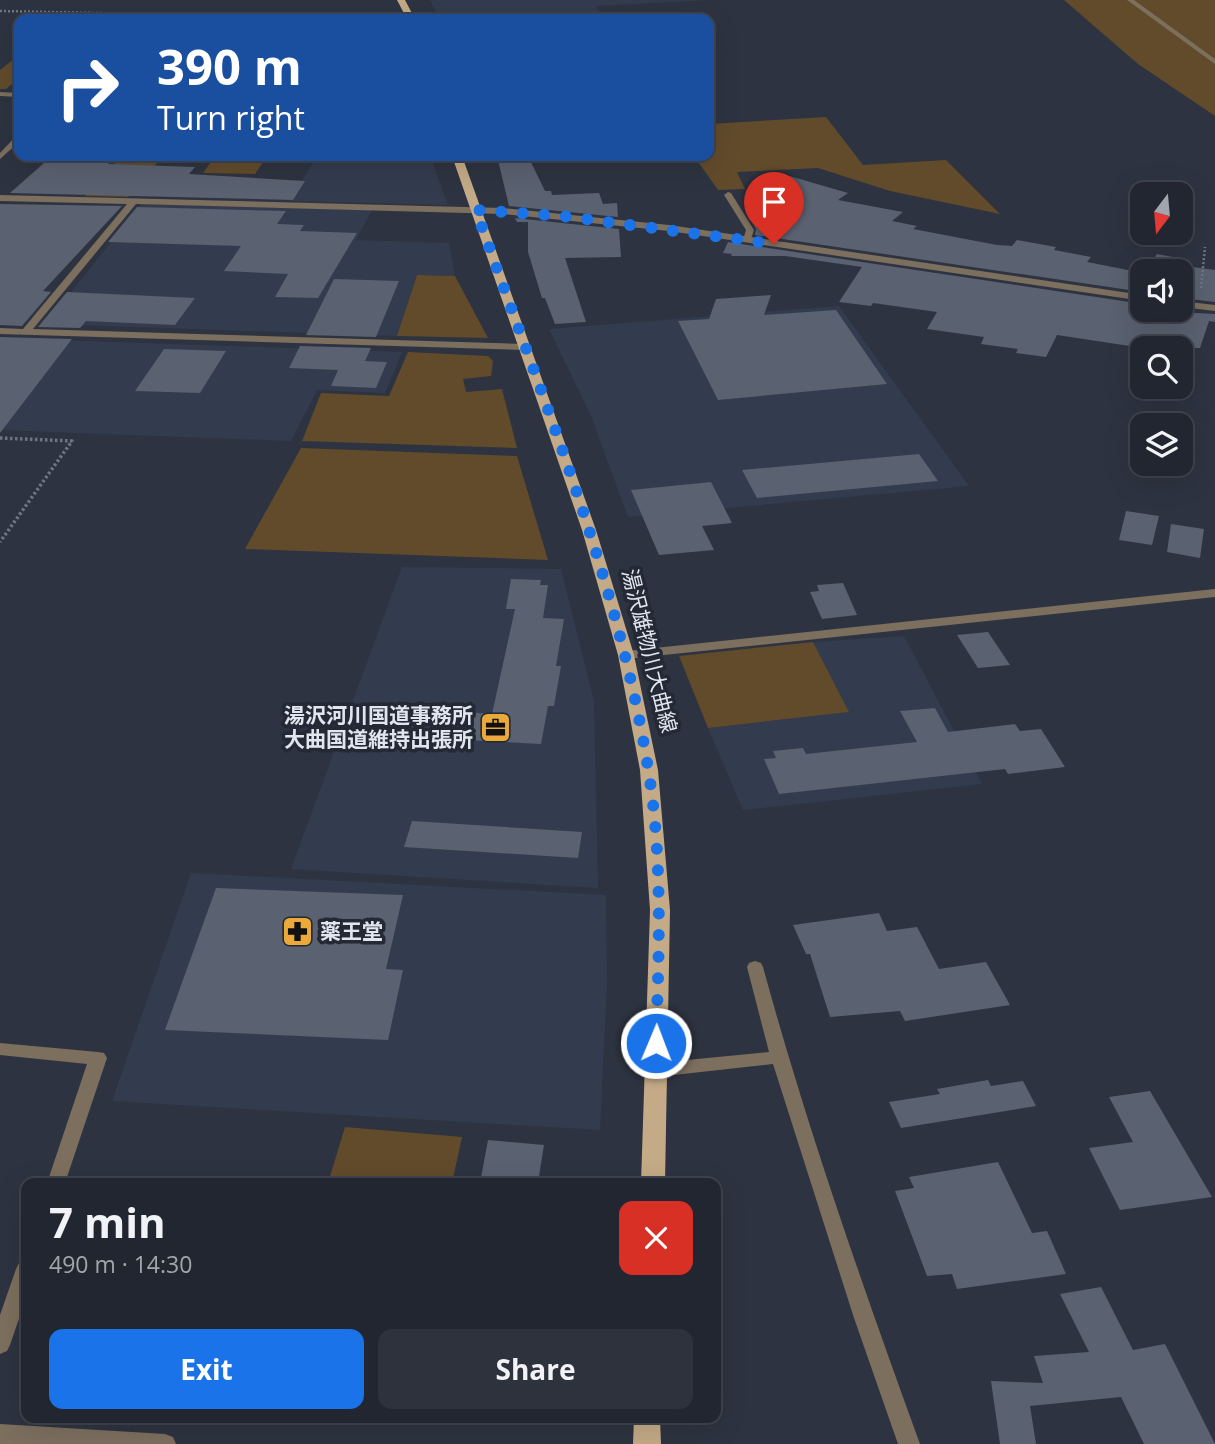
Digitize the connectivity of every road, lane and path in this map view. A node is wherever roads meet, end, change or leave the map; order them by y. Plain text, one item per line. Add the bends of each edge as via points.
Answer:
1 (1130, 0) edge
2 (0, 11) edge
3 (154, 14) edge
4 (1215, 62) edge
5 (14, 144) edge
6 (0, 156) edge
7 (459, 161) edge
8 (728, 195) dead end
9 (0, 198) edge
10 (134, 201) junction
11 (476, 210) junction
12 (747, 240) junction
13 (1205, 247) dead end
14 (1130, 296) edge
15 (1193, 306) edge
16 (1197, 306) junction
17 (1215, 309) edge
18 (0, 331) edge
19 (24, 332) junction
20 (524, 347) junction
21 (0, 438) edge
22 (0, 542) edge
23 (1215, 593) edge
24 (626, 655) junction
25 (755, 967) dead end
26 (0, 1049) edge
27 (779, 1057) junction
28 (656, 1070) junction
29 (57, 1178) edge
30 (653, 1178) edge
31 (21, 1284) edge
32 (0, 1345) edge
33 (647, 1423) edge
34 (0, 1434) edge
35 (165, 1444) edge
36 (647, 1444) edge
37 (909, 1444) edge

1 - 4 street
2 - 3 path
5 - 6 street
7 - 11 main road, 湯沢雄物川大曲線
8 - 12 street via 750,230
9 - 10 street
10 - 11 street
10 - 19 street
11 - 12 street
11 - 20 main road, 湯沢雄物川大曲線
12 - 14 street
13 - 16 path
15 - 16 street
16 - 17 street
18 - 19 street
19 - 20 street
20 - 24 main road, 湯沢雄物川大曲線 via 589,530
21 - 22 path via 72,441
23 - 24 street
24 - 28 main road, 湯沢雄物川大曲線 via 649,770 660,910
25 - 27 street
26 - 29 street via 98,1058
27 - 28 street
27 - 37 street
28 - 30 main road, 湯沢雄物川大曲線
31 - 32 street
33 - 36 main road
34 - 35 street

